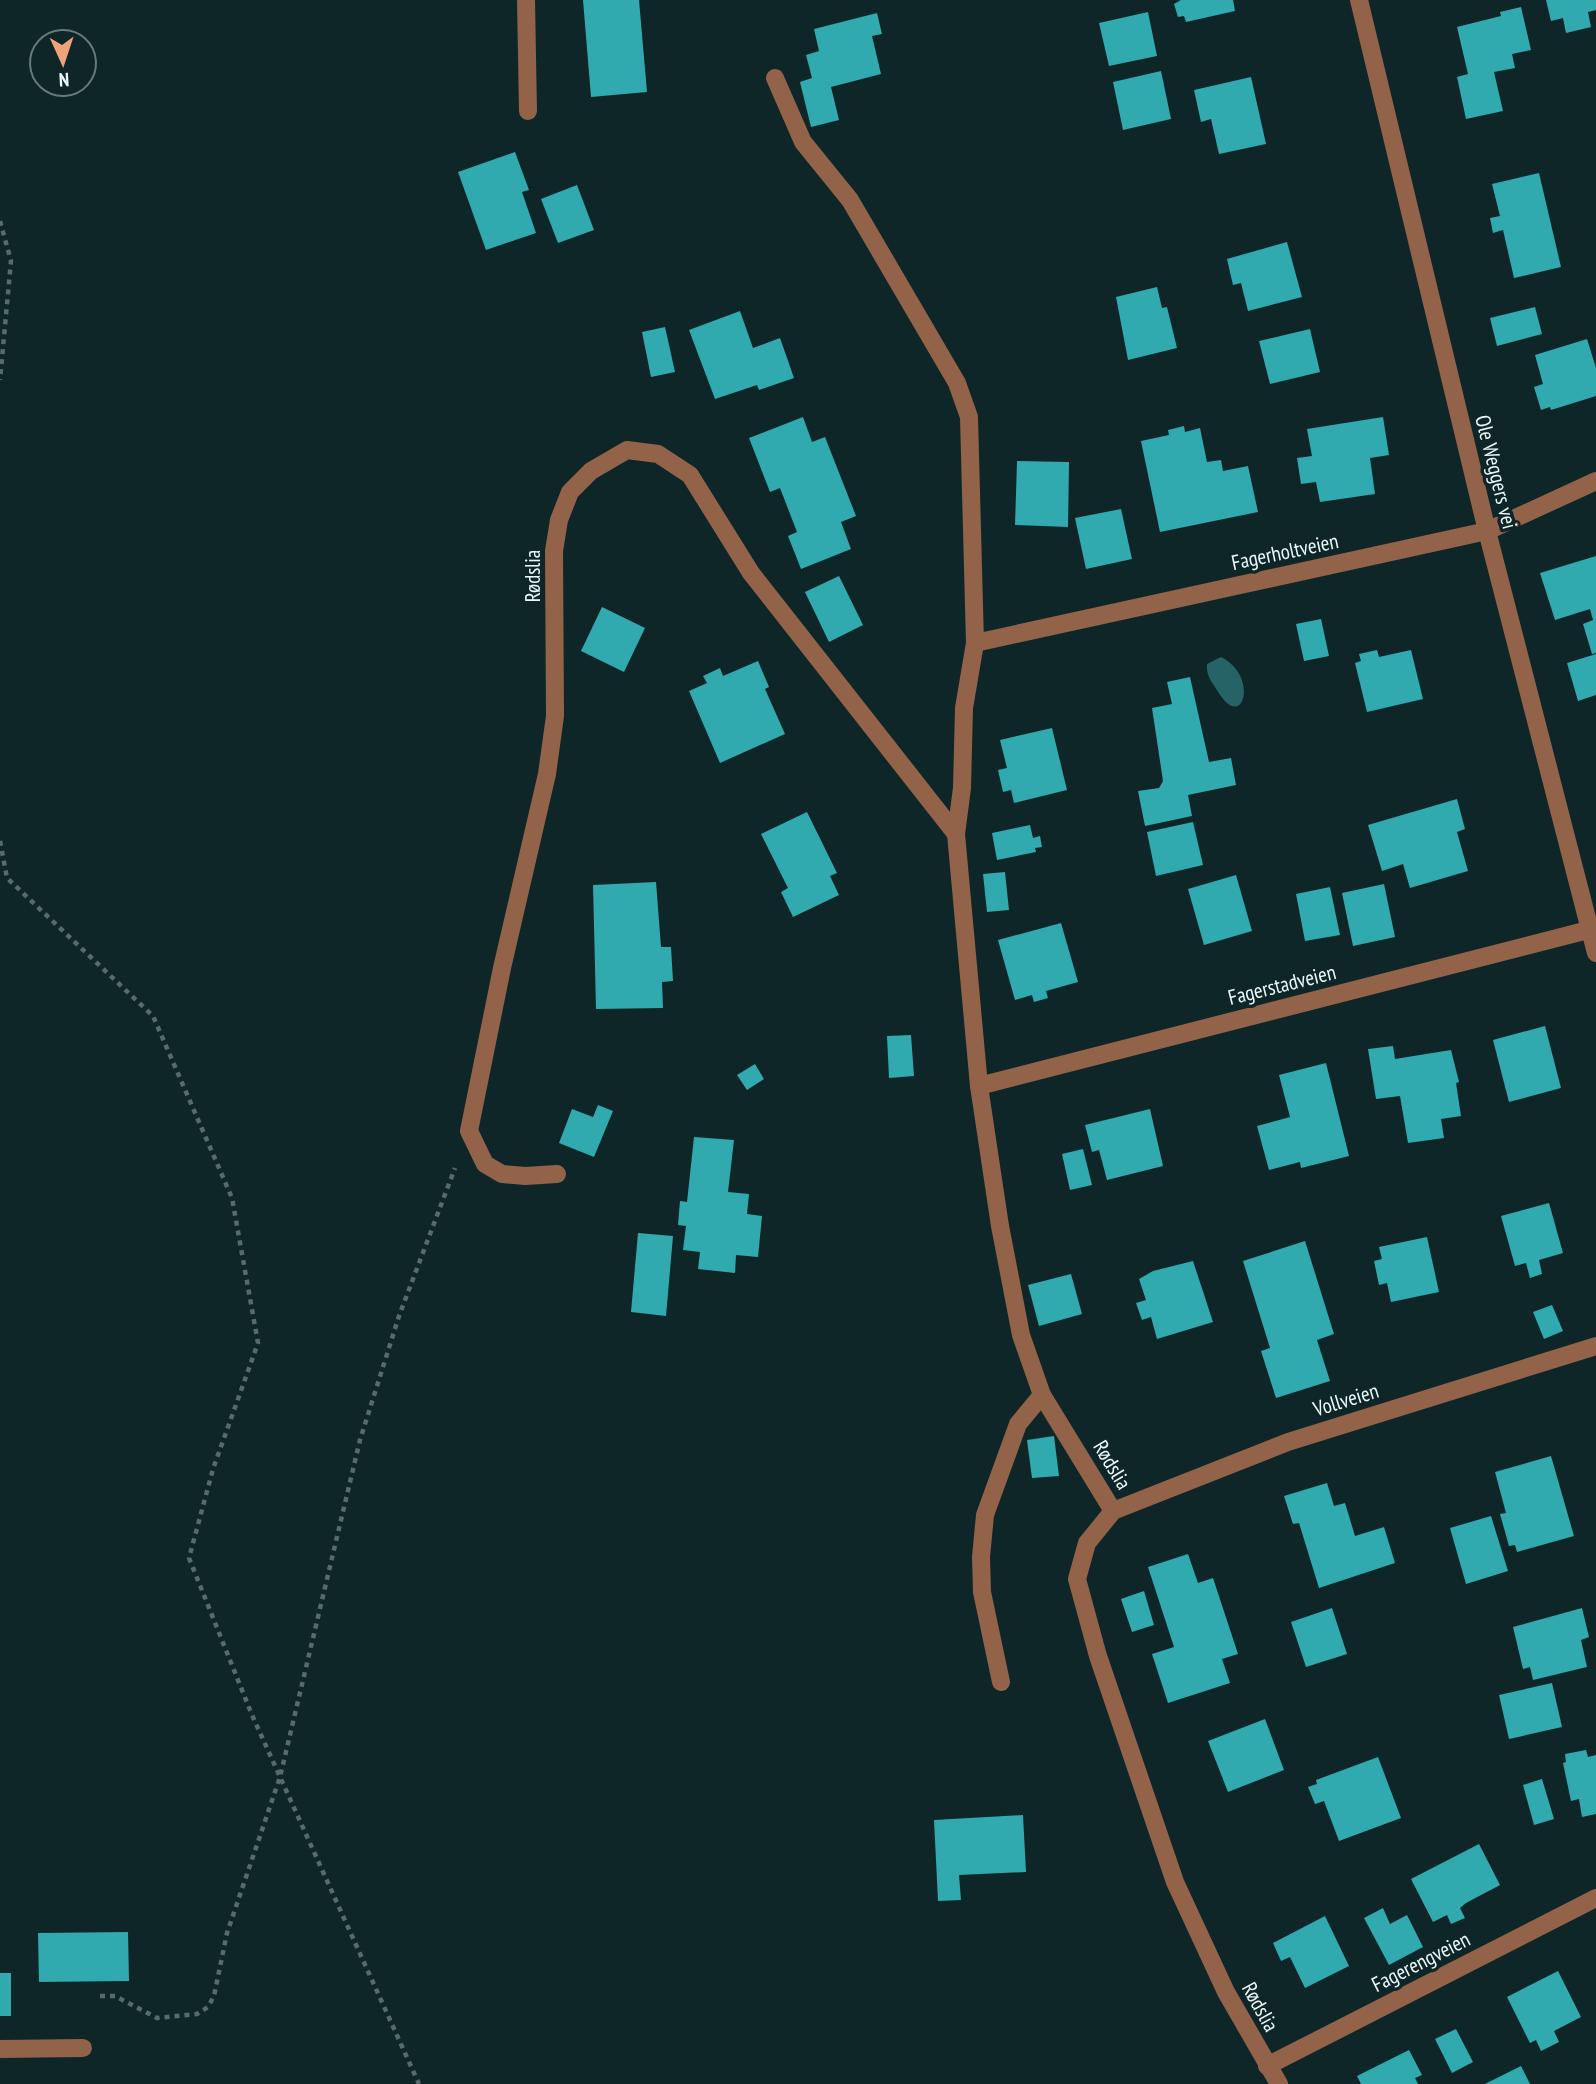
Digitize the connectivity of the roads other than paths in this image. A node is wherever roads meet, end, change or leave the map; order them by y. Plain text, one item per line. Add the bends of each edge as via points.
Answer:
1 (526, 0) edge
2 (1359, 0) edge
3 (775, 78) dead end
4 (528, 111) dead end
5 (1596, 481) edge
6 (1487, 531) junction
7 (975, 643) junction
8 (956, 834) junction
9 (1593, 929) edge
10 (1596, 953) edge
11 (979, 1086) junction
12 (557, 1174) dead end
13 (1596, 1346) edge
14 (1042, 1395) junction
15 (1114, 1511) junction
16 (1001, 1682) dead end
17 (1596, 1898) edge
18 (83, 2048) dead end
19 (0, 2049) edge
20 (1267, 2066) junction
21 (1279, 2084) edge

1 - 4 street
2 - 6 street, Ole Weggers vei
3 - 7 street, Rødslia via 803,142 850,200 957,383 969,416
5 - 6 street, Fagerholtveien
6 - 7 street, Fagerholtveien
6 - 9 street, Ole Weggers vei
7 - 8 street, Rødslia via 964,708
8 - 11 street, Rødslia
8 - 12 street, Rødslia via 751,573 690,475 658,454 627,450 591,471 569,492 559,520 554,551 555,716 547,774 469,1131 485,1164 502,1174
9 - 10 street, Ole Weggers vei
9 - 11 street, Fagerstadveien
11 - 14 street, Rødslia via 1019,1321
13 - 15 street, Vollveien via 1288,1442
14 - 15 street, Rødslia
14 - 16 street via 1018,1424 985,1515 982,1592
15 - 20 street, Rødslia via 1087,1543 1077,1579 1098,1656 1175,1882 1226,1992
17 - 20 street, Fagerengveien
18 - 19 street
20 - 21 street, Rødslia

